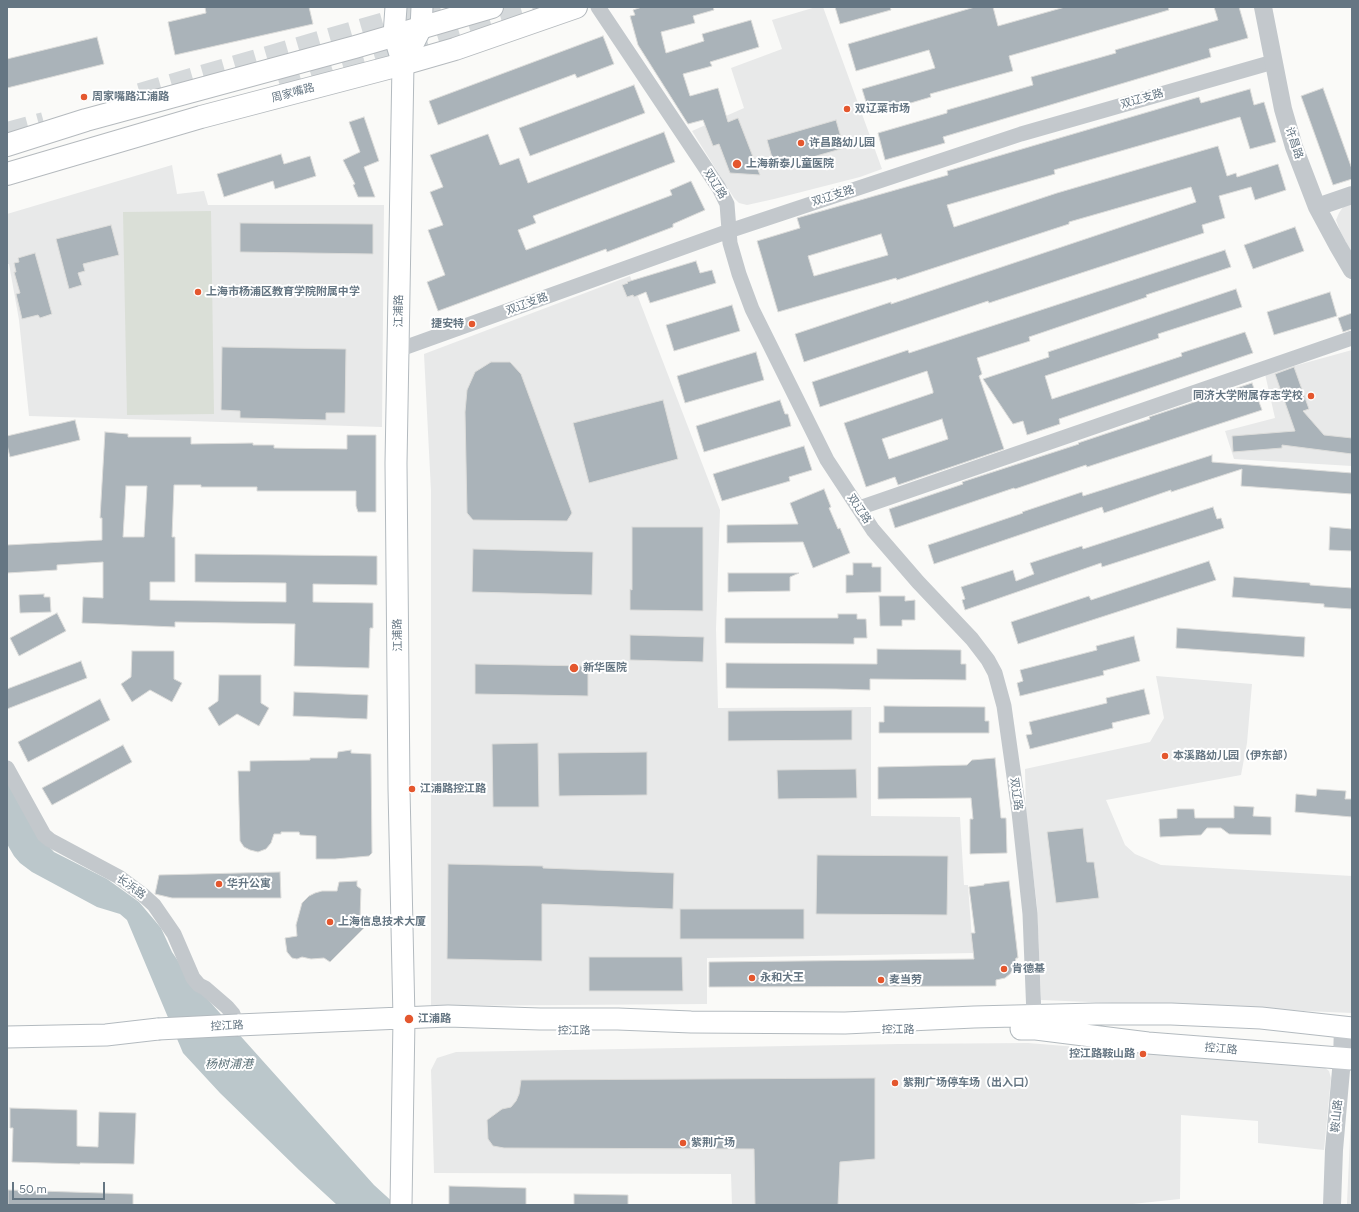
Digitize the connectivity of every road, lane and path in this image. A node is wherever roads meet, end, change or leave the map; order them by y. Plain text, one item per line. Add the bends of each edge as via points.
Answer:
1 (396, 7) edge
2 (492, 7) edge
3 (576, 7) edge
4 (598, 7) edge
5 (1262, 7) edge
6 (421, 17) edge
7 (394, 36) junction
8 (1274, 62) junction
9 (403, 64) junction
10 (7, 145) edge
11 (7, 174) edge
12 (1352, 194) edge
13 (1317, 207) junction
14 (729, 231) junction
15 (1352, 270) edge
16 (1352, 338) edge
17 (398, 350) junction
18 (859, 508) junction
19 (7, 768) edge
20 (404, 1019) junction
21 (1035, 1022) junction
22 (238, 1025) junction
23 (1348, 1028) edge
24 (7, 1037) edge
25 (1347, 1059) edge
26 (401, 1205) edge
27 (1332, 1205) edge

1 - 7 main road, 江浦路
2 - 6 main road
3 - 9 main road, 周家嘴路 via 455,49
4 - 14 street, 双辽路 via 719,188 727,204
5 - 8 street, 许昌路
6 - 7 main road
6 - 9 main road, 江浦路
7 - 9 main road, 江浦路
7 - 10 main road via 131,107
8 - 13 street, 许昌路 via 1294,147
8 - 14 street, 双辽支路 via 1021,134
9 - 11 main road, 周家嘴路 via 201,117
9 - 17 main road, 江浦路
12 - 13 street
13 - 15 street, 许昌路
14 - 17 street, 双辽支路
14 - 18 street, 双辽路 via 739,274 752,308 827,460
16 - 18 street
17 - 20 main road, 江浦路 via 396,478
18 - 21 street, 双辽路 via 873,530 972,639 995,673 1004,706 1020,820 1030,914
19 - 22 street, 长浜路 via 44,834 50,840 119,878 154,905 174,934 194,978 227,1007
20 - 21 main road, 控江路 via 448,1016 845,1023 974,1017
20 - 22 main road, 控江路
20 - 26 main road, 江浦路
21 - 23 main road, 控江路 via 1096,1014 1171,1014 1261,1018
21 - 25 main road, 控江路 via 1148,1043
22 - 24 main road, 控江路, bridge via 106,1035
23 - 25 street, 鞍山路
25 - 27 street, 鞍山路 via 1334,1150

